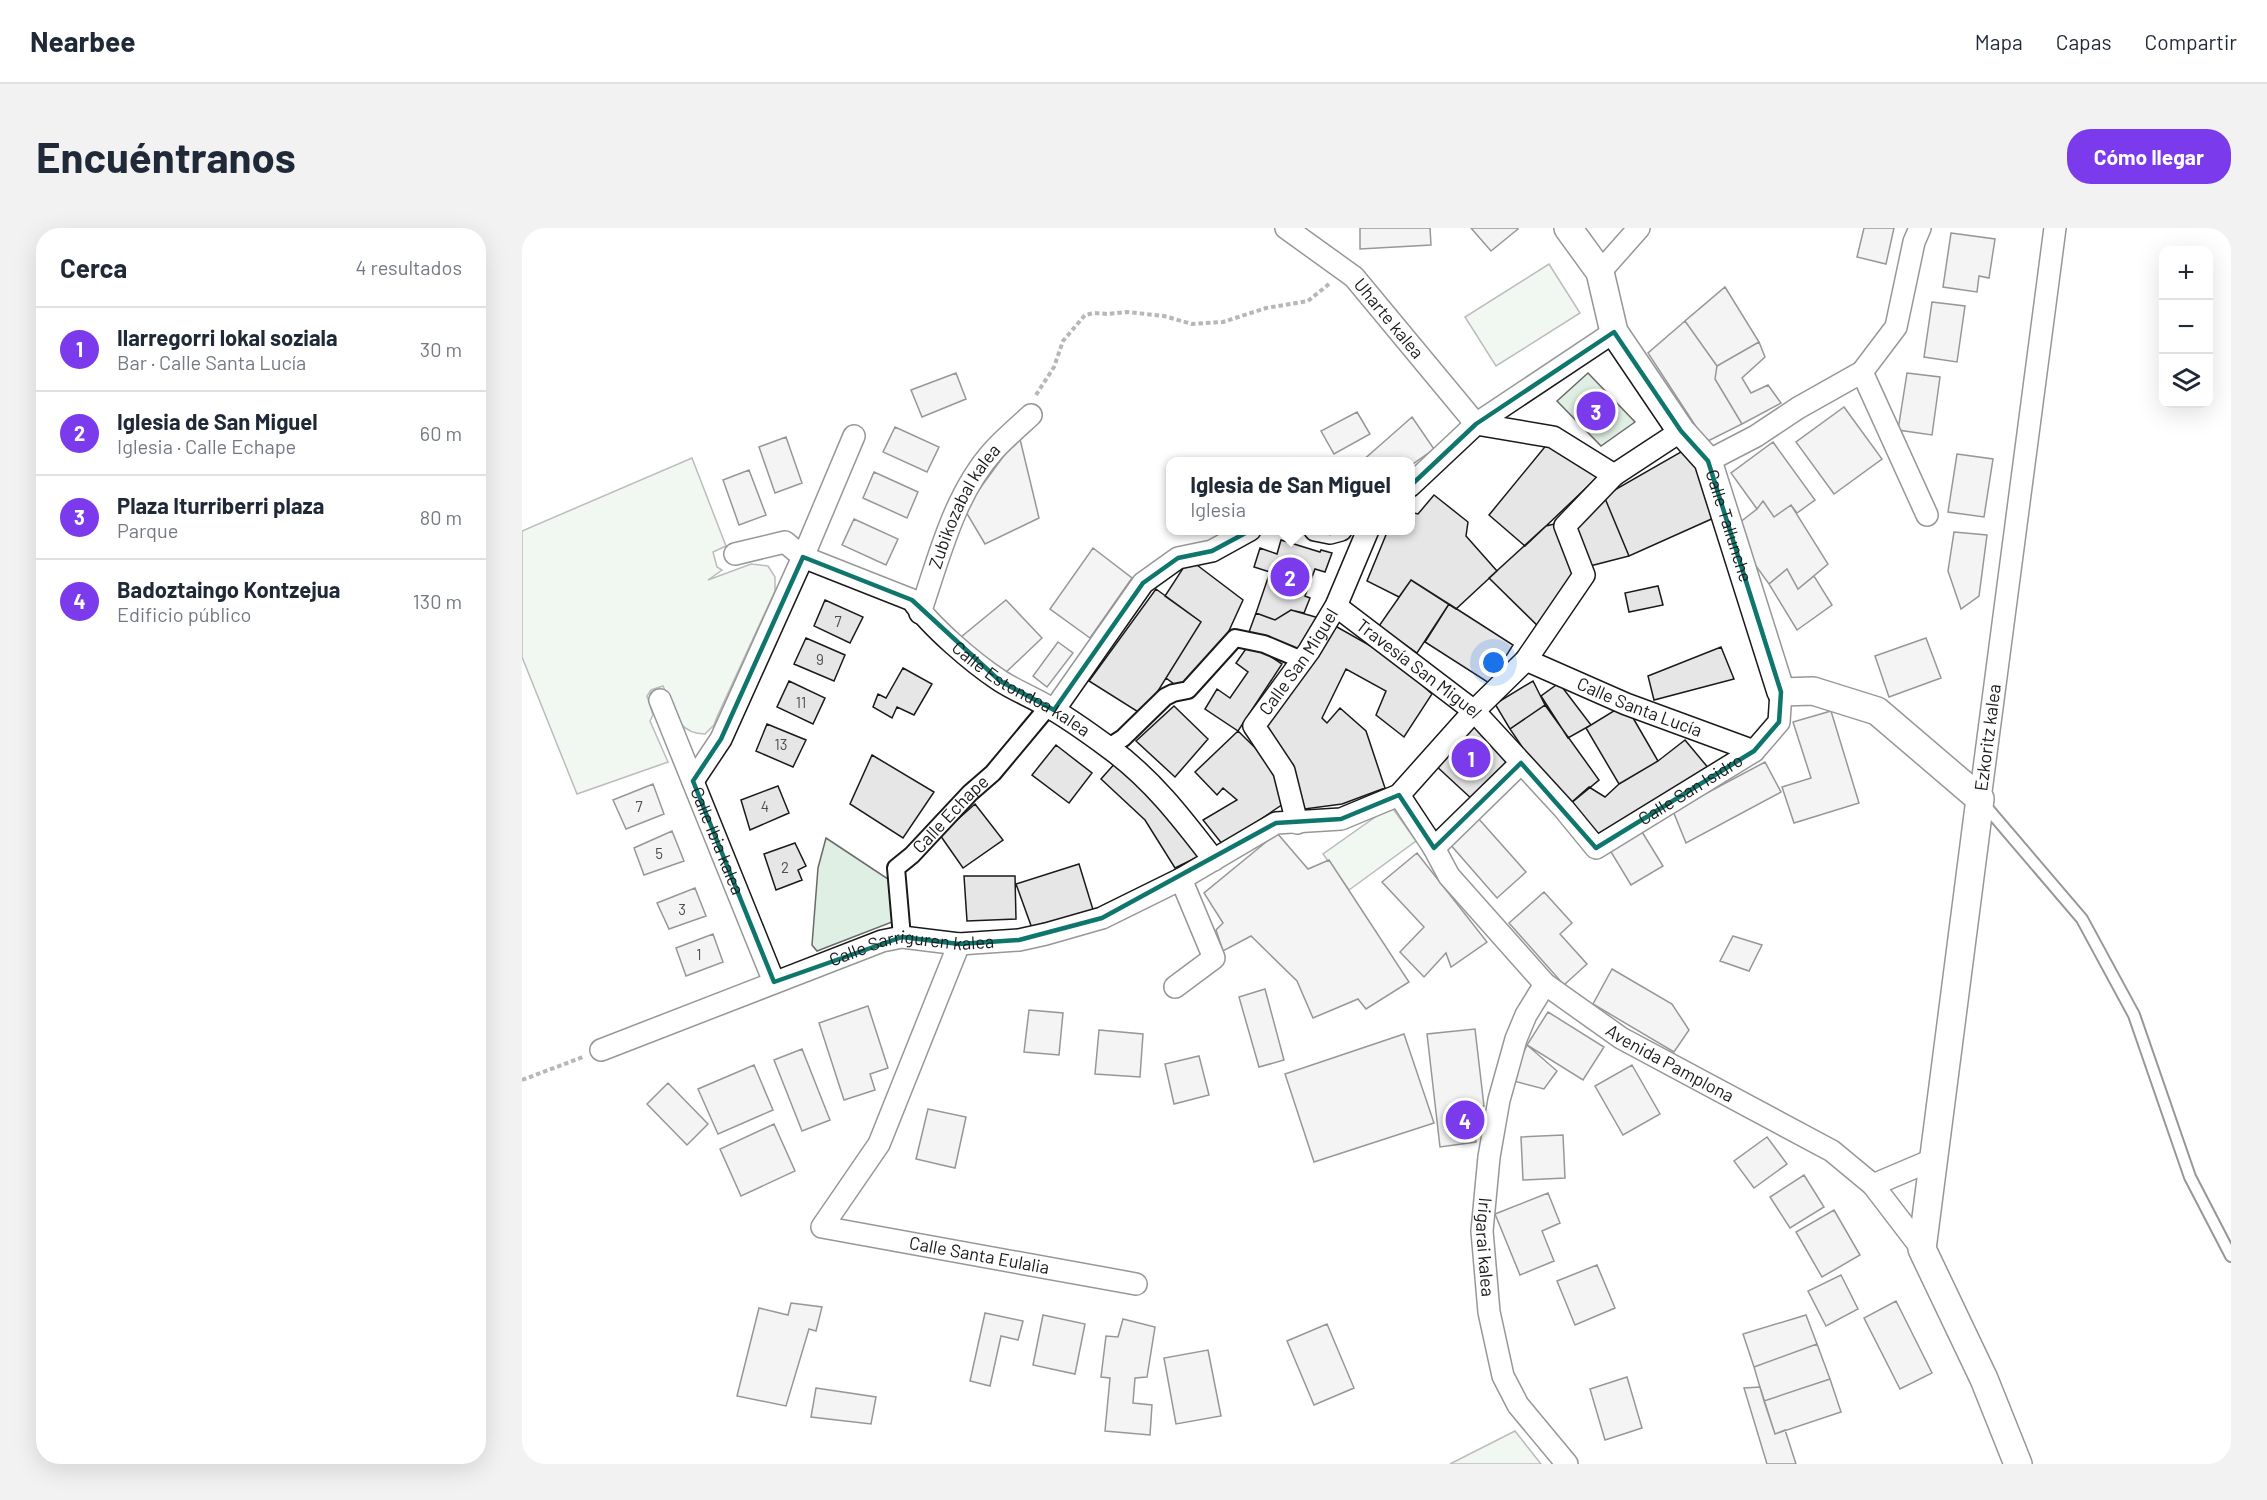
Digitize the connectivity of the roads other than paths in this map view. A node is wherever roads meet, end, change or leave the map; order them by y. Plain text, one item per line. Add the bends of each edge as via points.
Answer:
1 (1286, 228) edge
2 (1568, 228) edge
3 (1639, 228) edge
4 (2055, 228) edge
5 (1916, 233) edge
6 (1600, 272) junction
7 (1614, 332) junction
8 (1862, 372) junction
9 (1030, 415) road end
10 (1476, 424) junction
11 (1681, 431) junction
12 (854, 436) dead end
13 (1708, 460) junction
14 (1614, 475) junction
15 (1415, 481) edge
16 (1927, 515) dead end
17 (1242, 535) edge
18 (1366, 535) edge
19 (735, 554) dead end
20 (803, 557) junction
21 (1336, 606) junction
22 (921, 613) junction
23 (1302, 660) junction
24 (1526, 660) junction
25 (1781, 692) junction
26 (660, 700) dead end
27 (1051, 709) junction
28 (1474, 711) junction
29 (1779, 722) joint
30 (1109, 747) junction
31 (1754, 751) junction
32 (1521, 763) junction
33 (693, 781) junction
34 (1399, 795) junction
35 (1980, 799) junction
36 (1297, 823) junction
37 (1434, 848) junction
38 (1596, 848) joint
39 (1214, 860) junction
40 (1181, 879) junction
41 (902, 937) junction
42 (959, 944) junction
43 (774, 982) junction
44 (1545, 984) junction
45 (1175, 987) dead end
46 (601, 1050) road end
47 (1932, 1160) junction
48 (1873, 1185) junction
49 (1922, 1249) junction
50 (2231, 1256) edge
51 (1136, 1284) dead end
52 (1567, 1464) edge
53 (2018, 1464) edge

1 - 10 street, Uharte kalea via 1354,277
2 - 6 street
3 - 6 street
4 - 35 street, Ezkoritz kalea
5 - 8 street, Calle Tallunche via 1896,327
6 - 7 street
7 - 10 street
7 - 11 street
8 - 13 street, Calle Tallunche
8 - 16 street
9 - 22 street, Zubikozabal kalea via 993,451 970,483 955,513
10 - 14 street via 1553,437
10 - 15 street
11 - 13 street
11 - 14 street
12 - 20 street
13 - 25 street, Calle Tallunche
14 - 24 street via 1565,526 1584,575
17 - 27 street, Calle Echape via 1212,551 1178,558 1143,583
18 - 21 street, Calle San Miguel
19 - 20 street, Calle Estondoa kalea via 784,542
20 - 22 street, Calle Estondoa kalea via 912,600
20 - 33 street via 721,739
21 - 23 street, Calle San Miguel
21 - 28 street, Travesía San Miguel
22 - 27 street, Calle Estondoa kalea via 999,681
23 - 30 street via 1264,644 1235,638 1188,690 1165,697
23 - 36 street, Calle San Miguel via 1254,726 1284,771
24 - 28 street
24 - 31 street, Calle Santa Lucía via 1626,704
25 - 29 street, Calle Tallunche
25 - 35 street via 1813,691 1876,711
26 - 33 street, Calle Ibia kalea
27 - 30 street, Calle Estondoa kalea
27 - 41 street, Calle Echape via 993,773 896,868
28 - 32 street, Travesía San Miguel
28 - 34 street
29 - 31 street, Calle San Isidro
30 - 39 street, Calle Estondoa kalea via 1173,806
31 - 38 street, Calle San Isidro
32 - 37 street
32 - 38 street, Travesía San Miguel
33 - 43 street, Calle Ibia kalea
34 - 36 street via 1341,819
34 - 37 street, Avenida Pamplona
35 - 47 street, Ezkoritz kalea
35 - 50 lane via 2082,919 2134,1015 2190,1177
36 - 39 street, Calle Sarriguren kalea via 1276,823
37 - 44 street, Avenida Pamplona via 1449,876
39 - 40 street, Calle Sarriguren kalea
40 - 42 street, Calle Sarriguren kalea via 1102,918 1019,940
40 - 45 street via 1214,958
41 - 42 street, Calle Sarriguren kalea
41 - 43 street, Calle Sarriguren kalea
42 - 51 street, Calle Santa Eulalia via 879,1144 822,1227
43 - 46 street, Calle Sarriguren kalea
44 - 48 street, Avenida Pamplona via 1621,1038 1832,1151
44 - 52 street, Irigarai kalea via 1516,1039 1499,1100 1482,1231 1489,1312 1503,1376 1518,1405
47 - 48 street
47 - 49 street, Ezkoritz kalea
48 - 49 street, Avenida Pamplona
49 - 53 street, Avenida Pamplona via 1984,1379

